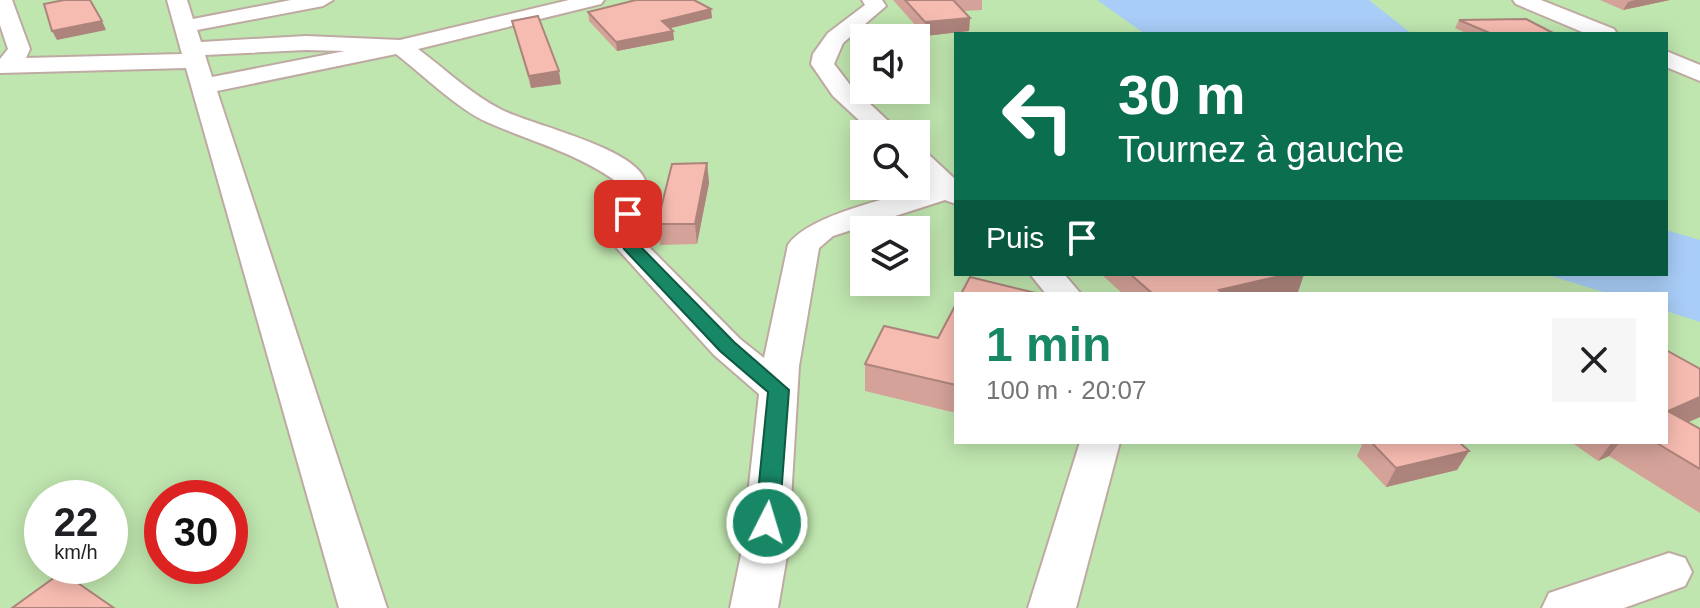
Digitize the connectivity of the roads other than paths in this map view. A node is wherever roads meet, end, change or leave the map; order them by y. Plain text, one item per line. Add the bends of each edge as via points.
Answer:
1 (2, 0) edge
2 (323, 0) edge
3 (594, 0) edge
4 (872, 0) edge
5 (1523, 0) edge
6 (1601, 32) edge
7 (191, 44) edge
8 (400, 47) junction
9 (1700, 55) edge
10 (1668, 59) edge
11 (1668, 59) edge
12 (6, 66) edge
13 (1700, 74) edge
14 (874, 120) edge
15 (930, 171) edge
16 (953, 192) edge
17 (1048, 276) edge
18 (1062, 292) edge
19 (779, 390) junction
20 (1099, 444) edge
21 (1669, 572) dead end
22 (363, 608) edge
23 (754, 608) edge
24 (1052, 608) edge
25 (1566, 608) edge

1 - 12 street via 19,49
2 - 7 street
3 - 8 street
4 - 14 street via 876,6 831,42 822,64
5 - 6 street
7 - 8 street
7 - 8 street
7 - 12 street
7 - 22 street
8 - 19 street via 492,115 573,145 631,179 633,197 623,231 630,245 727,347
9 - 10 street
11 - 13 street
15 - 16 street
16 - 19 street via 822,230 804,245
17 - 18 street
19 - 23 street via 765,550
20 - 24 street
21 - 25 street

